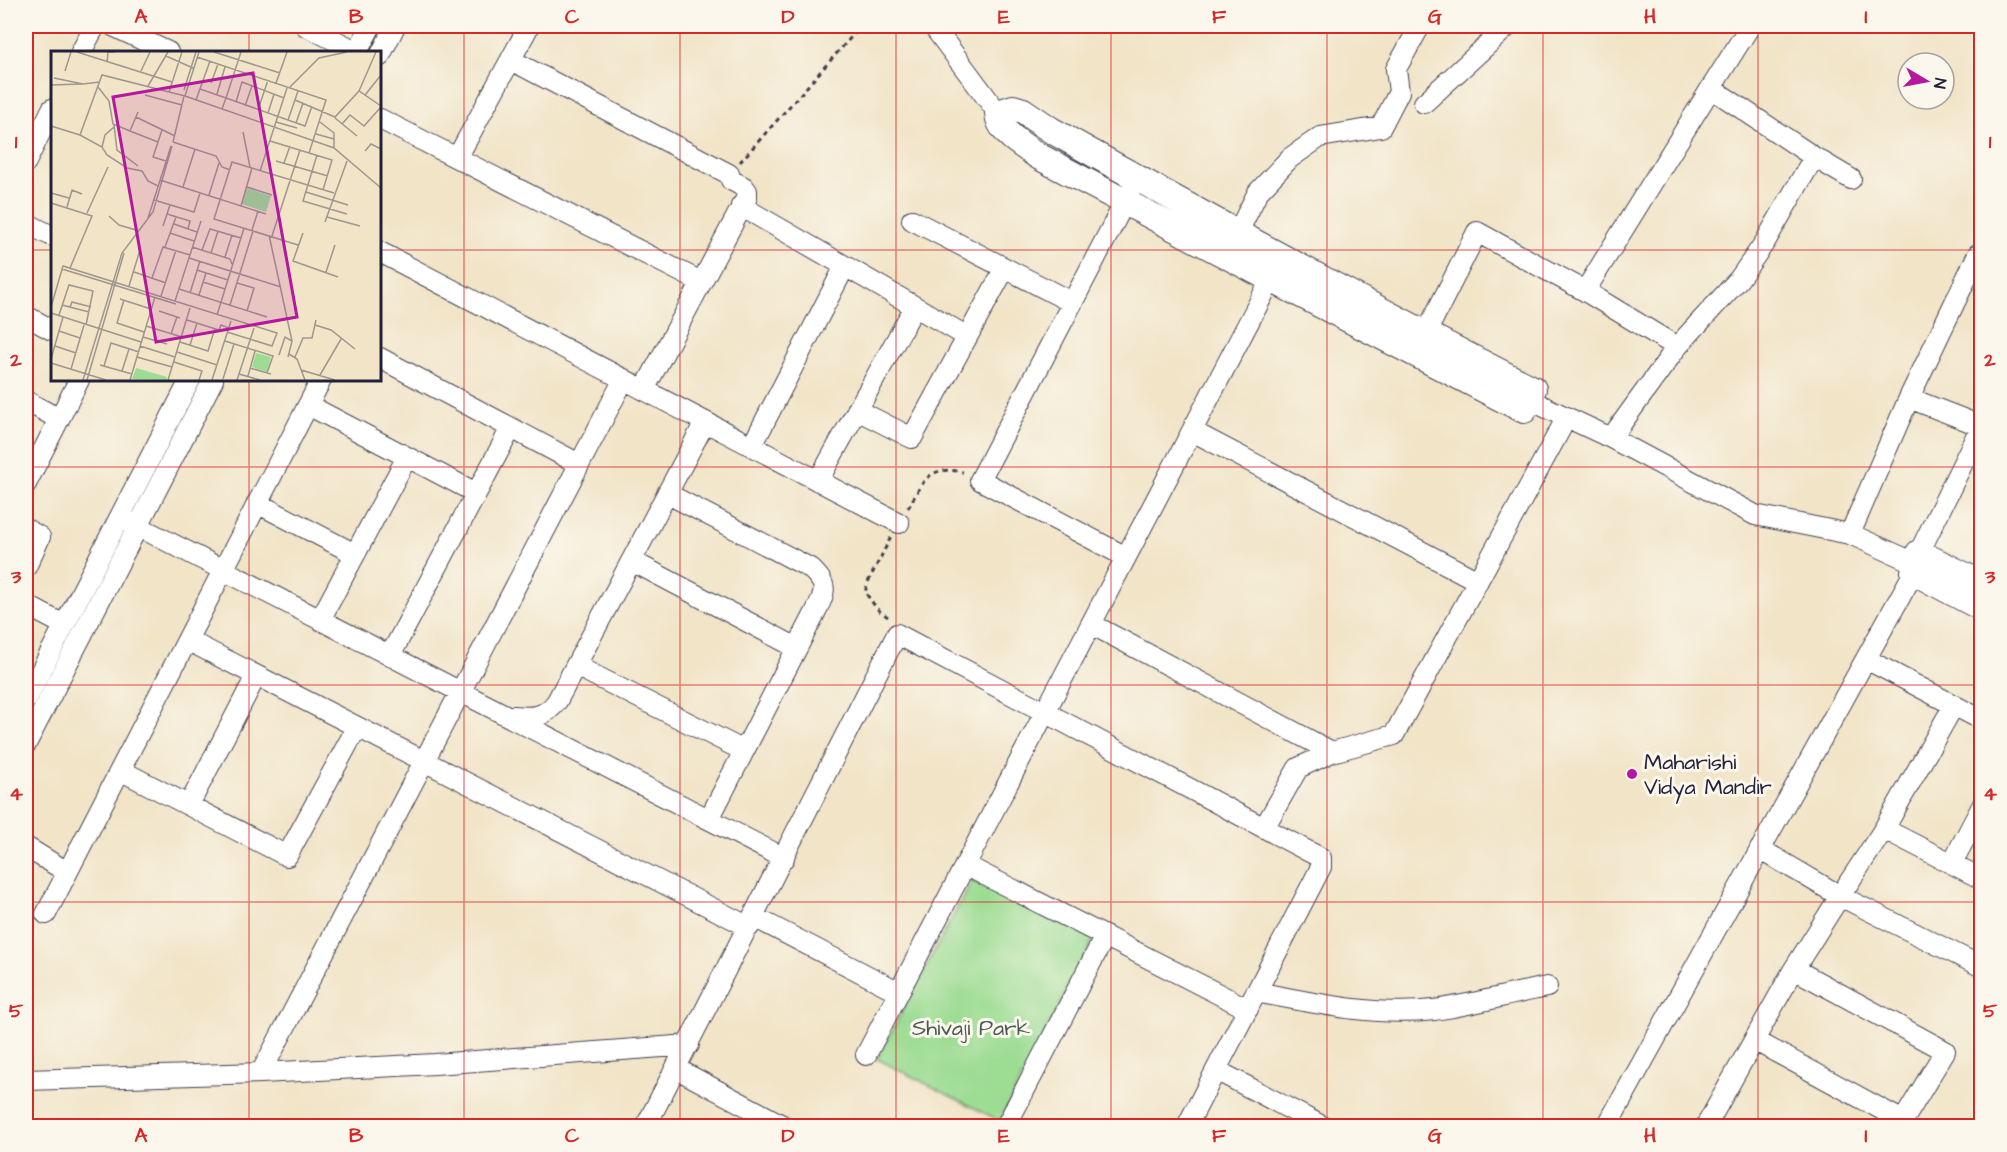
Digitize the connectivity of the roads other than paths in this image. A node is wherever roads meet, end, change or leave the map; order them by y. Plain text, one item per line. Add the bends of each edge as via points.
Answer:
1 (94, 26) edge
2 (113, 26) edge
3 (306, 26) edge
4 (371, 26) edge
5 (395, 26) edge
6 (529, 26) edge
7 (933, 26) edge
8 (1420, 26) edge
9 (1508, 26) edge
10 (1750, 26) edge
11 (82, 51) edge
12 (163, 51) edge
13 (355, 51) edge
14 (358, 51) edge
15 (381, 54) edge
16 (511, 60) junction
17 (1711, 88) junction
18 (1424, 103) dead end
19 (998, 113) junction
20 (51, 114) edge
21 (381, 120) edge
22 (46, 136) edge
23 (1814, 157) junction
24 (457, 158) junction
25 (26, 162) edge
26 (1851, 178) dead end
27 (1138, 179) junction
28 (1124, 203) junction
29 (741, 206) junction
30 (912, 220) dead end
31 (26, 223) edge
32 (1237, 234) junction
33 (51, 236) edge
34 (1978, 254) dead end
35 (381, 257) edge
36 (845, 266) junction
37 (1005, 268) junction
38 (1277, 269) junction
39 (701, 282) junction
40 (1585, 291) junction
41 (1071, 302) junction
42 (914, 308) junction
43 (26, 316) edge
44 (51, 329) edge
45 (1425, 335) junction
46 (966, 336) junction
47 (1677, 347) junction
48 (381, 359) edge
49 (624, 380) junction
50 (78, 381) edge
51 (189, 381) edge
52 (212, 381) edge
53 (320, 381) edge
54 (644, 390) junction
55 (1909, 398) junction
56 (1530, 400) junction
57 (26, 401) edge
58 (308, 405) junction
59 (857, 410) junction
60 (1567, 417) junction
61 (59, 419) junction
62 (705, 422) junction
63 (1981, 425) edge
64 (511, 428) junction
65 (1192, 431) junction
66 (1611, 438) junction
67 (752, 447) junction
68 (1975, 453) edge
69 (407, 457) junction
70 (579, 464) junction
71 (818, 481) junction
72 (26, 484) edge
73 (476, 493) junction
74 (668, 494) junction
75 (257, 503) junction
76 (120, 517) junction
77 (898, 523) road end
78 (137, 526) junction
79 (26, 529) edge
80 (1850, 534) junction
81 (355, 554) junction
82 (1126, 557) junction
83 (632, 561) junction
84 (1916, 563) junction
85 (26, 567) edge
86 (223, 570) junction
87 (1478, 581) junction
88 (1982, 584) edge
89 (26, 605) edge
90 (1982, 608) edge
91 (320, 620) junction
92 (1091, 624) junction
93 (64, 625) junction
94 (187, 640) junction
95 (797, 648) junction
96 (390, 656) junction
97 (1866, 659) junction
98 (576, 666) junction
99 (256, 676) junction
100 (460, 692) junction
101 (26, 700) edge
102 (1954, 705) junction
103 (1045, 712) junction
104 (507, 716) junction
105 (1982, 720) edge
106 (357, 727) junction
107 (26, 744) edge
108 (744, 751) junction
109 (1332, 753) junction
110 (424, 761) junction
111 (120, 770) junction
112 (189, 805) junction
113 (1982, 806) edge
114 (709, 819) junction
115 (1264, 828) junction
116 (1884, 829) junction
117 (26, 847) edge
118 (1760, 849) junction
119 (784, 858) junction
120 (1952, 863) junction
121 (965, 865) junction
122 (67, 872) junction
123 (1982, 879) edge
124 (1840, 896) junction
125 (46, 914) dead end
126 (752, 922) junction
127 (1106, 936) junction
128 (1982, 967) edge
129 (1794, 969) junction
130 (1547, 987) dead end
131 (899, 992) junction
132 (1252, 1000) junction
133 (1754, 1040) junction
134 (689, 1045) junction
135 (866, 1055) dead end
136 (677, 1070) junction
137 (1216, 1070) junction
138 (261, 1073) junction
139 (26, 1080) edge
140 (1902, 1124) edge
141 (646, 1126) edge
142 (784, 1126) edge
143 (1006, 1126) edge
144 (1187, 1126) edge
145 (1322, 1126) edge
146 (1607, 1126) edge
147 (1706, 1126) edge

1 - 11 street
2 - 12 street
3 - 13 street
4 - 14 street
5 - 15 street
6 - 16 street
7 - 19 street
8 - 32 street via 1396,69 1399,92 1381,127 1320,137 1290,158 1258,192
9 - 18 street
10 - 17 street
16 - 24 street
16 - 29 street via 729,174 747,191
17 - 23 street
17 - 40 street
19 - 27 street via 1013,108 1023,111
19 - 28 street via 1008,134 1038,156
20 - 22 street
21 - 24 street
22 - 25 street
23 - 26 street
23 - 47 street via 1739,279
24 - 39 street
27 - 28 street
27 - 32 street
28 - 38 street
28 - 41 street
29 - 36 street
29 - 39 street
30 - 37 street
31 - 33 street
32 - 38 street
34 - 55 street
35 - 49 street
36 - 42 street
36 - 67 street
37 - 41 street
37 - 46 street
38 - 45 street
38 - 56 street
38 - 65 street
39 - 54 street
40 - 45 street via 1476,232
40 - 47 street
41 - 82 street via 980,480
42 - 46 street
42 - 59 street
43 - 44 street
45 - 56 street
46 - 59 street via 912,438
47 - 66 street
48 - 64 street
49 - 54 street
49 - 70 street
50 - 61 street
51 - 76 street
52 - 78 street
53 - 58 street
54 - 62 street
55 - 63 street
55 - 80 street
56 - 60 street
57 - 61 street
58 - 69 street
58 - 75 street
59 - 71 street
60 - 66 street
60 - 87 street
61 - 72 street
62 - 67 street
62 - 74 street
63 - 68 street
64 - 70 street
64 - 73 street
65 - 82 street
65 - 87 street
66 - 80 street via 1755,515
67 - 71 street
68 - 84 street
69 - 73 street
69 - 81 street
70 - 100 street
71 - 77 street
73 - 96 street
74 - 83 street
74 - 95 street via 810,568 822,579 824,595
75 - 81 street
75 - 86 street
76 - 78 street
76 - 93 street
78 - 86 street
78 - 107 street
79 - 85 street via 40,537
80 - 84 street
81 - 91 street
82 - 92 street
83 - 95 street
83 - 98 street
84 - 88 street
84 - 90 street
84 - 97 street
86 - 91 street
86 - 94 street
87 - 109 street via 1394,735
89 - 93 street
91 - 96 street
92 - 103 street
92 - 109 street
93 - 101 street
94 - 99 street
94 - 111 street
95 - 108 street
96 - 100 street
97 - 102 street
97 - 118 street
98 - 104 street via 546,713 531,718
98 - 108 street
99 - 106 street
99 - 112 street
100 - 104 street
100 - 110 street
102 - 105 street
102 - 116 street
103 - 115 street
103 - 119 street via 897,634
103 - 121 street
104 - 114 street
106 - 110 street
106 - 112 street via 287,856
108 - 114 street
109 - 115 street via 1298,768
110 - 126 street
110 - 138 street
111 - 112 street
111 - 122 street
113 - 120 street
114 - 119 street
115 - 132 street via 1321,858 1321,867
116 - 120 street
116 - 124 street
117 - 122 street
118 - 124 street
118 - 146 street
119 - 126 street
120 - 123 street
121 - 127 street
121 - 131 street
122 - 125 street
124 - 128 street
124 - 129 street
126 - 131 street
126 - 134 street
127 - 132 street
127 - 143 street
129 - 133 street
129 - 140 street via 1945,1051
130 - 132 street via 1433,1010 1386,1012
131 - 135 street
132 - 137 street
133 - 140 street
133 - 147 street
134 - 136 street
134 - 138 street
136 - 141 street
136 - 142 street
137 - 144 street
137 - 145 street
138 - 139 street

